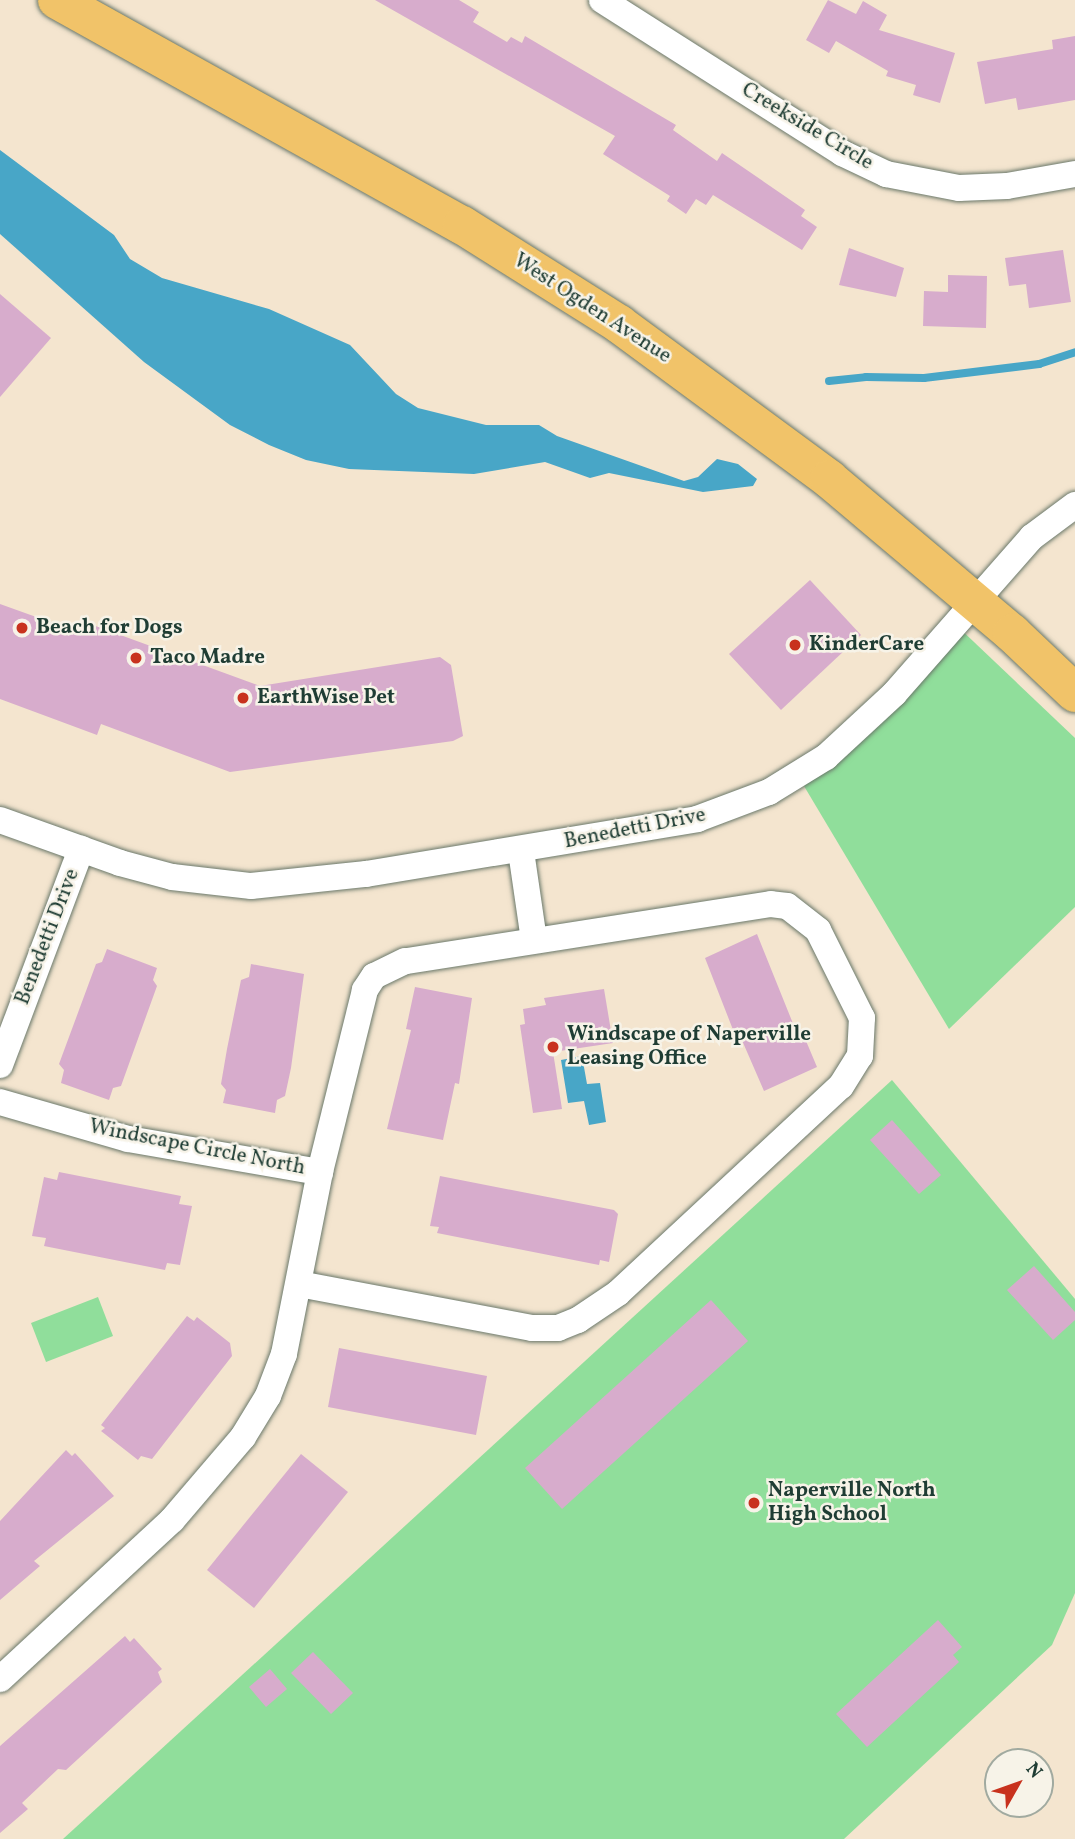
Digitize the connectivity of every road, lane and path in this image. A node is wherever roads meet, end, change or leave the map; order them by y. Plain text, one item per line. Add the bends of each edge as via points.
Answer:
1 (57, 0) edge
2 (602, 0) edge
3 (1075, 174) edge
4 (1075, 505) edge
5 (975, 601) junction
6 (1075, 693) edge
7 (0, 820) edge
8 (81, 849) junction
9 (521, 851) junction
10 (534, 940) junction
11 (0, 1065) edge
12 (0, 1102) edge
13 (320, 1172) junction
14 (299, 1284) junction
15 (0, 1679) edge

1 - 5 main road, West Ogden Avenue via 462,226 619,324 829,479
2 - 3 street, Creekside Circle via 842,153 886,174 959,188 1007,186
4 - 5 street, Benedetti Drive via 1032,537
5 - 6 main road, West Ogden Avenue
5 - 9 street, Benedetti Drive via 869,721 795,778 697,819
7 - 8 street, Benedetti Drive
8 - 9 street, Benedetti Drive via 172,877 251,886 303,883
8 - 11 street, Benedetti Drive
9 - 10 street
10 - 13 street via 405,961 374,976 359,1003
10 - 14 street via 786,906 818,930 862,1018 860,1056 841,1086 618,1293 558,1328 533,1328
12 - 13 street, Windscape Circle North via 128,1139
13 - 14 street, Windscape Circle North
14 - 15 street, Windscape Circle North via 284,1354 268,1396 214,1476 132,1559

